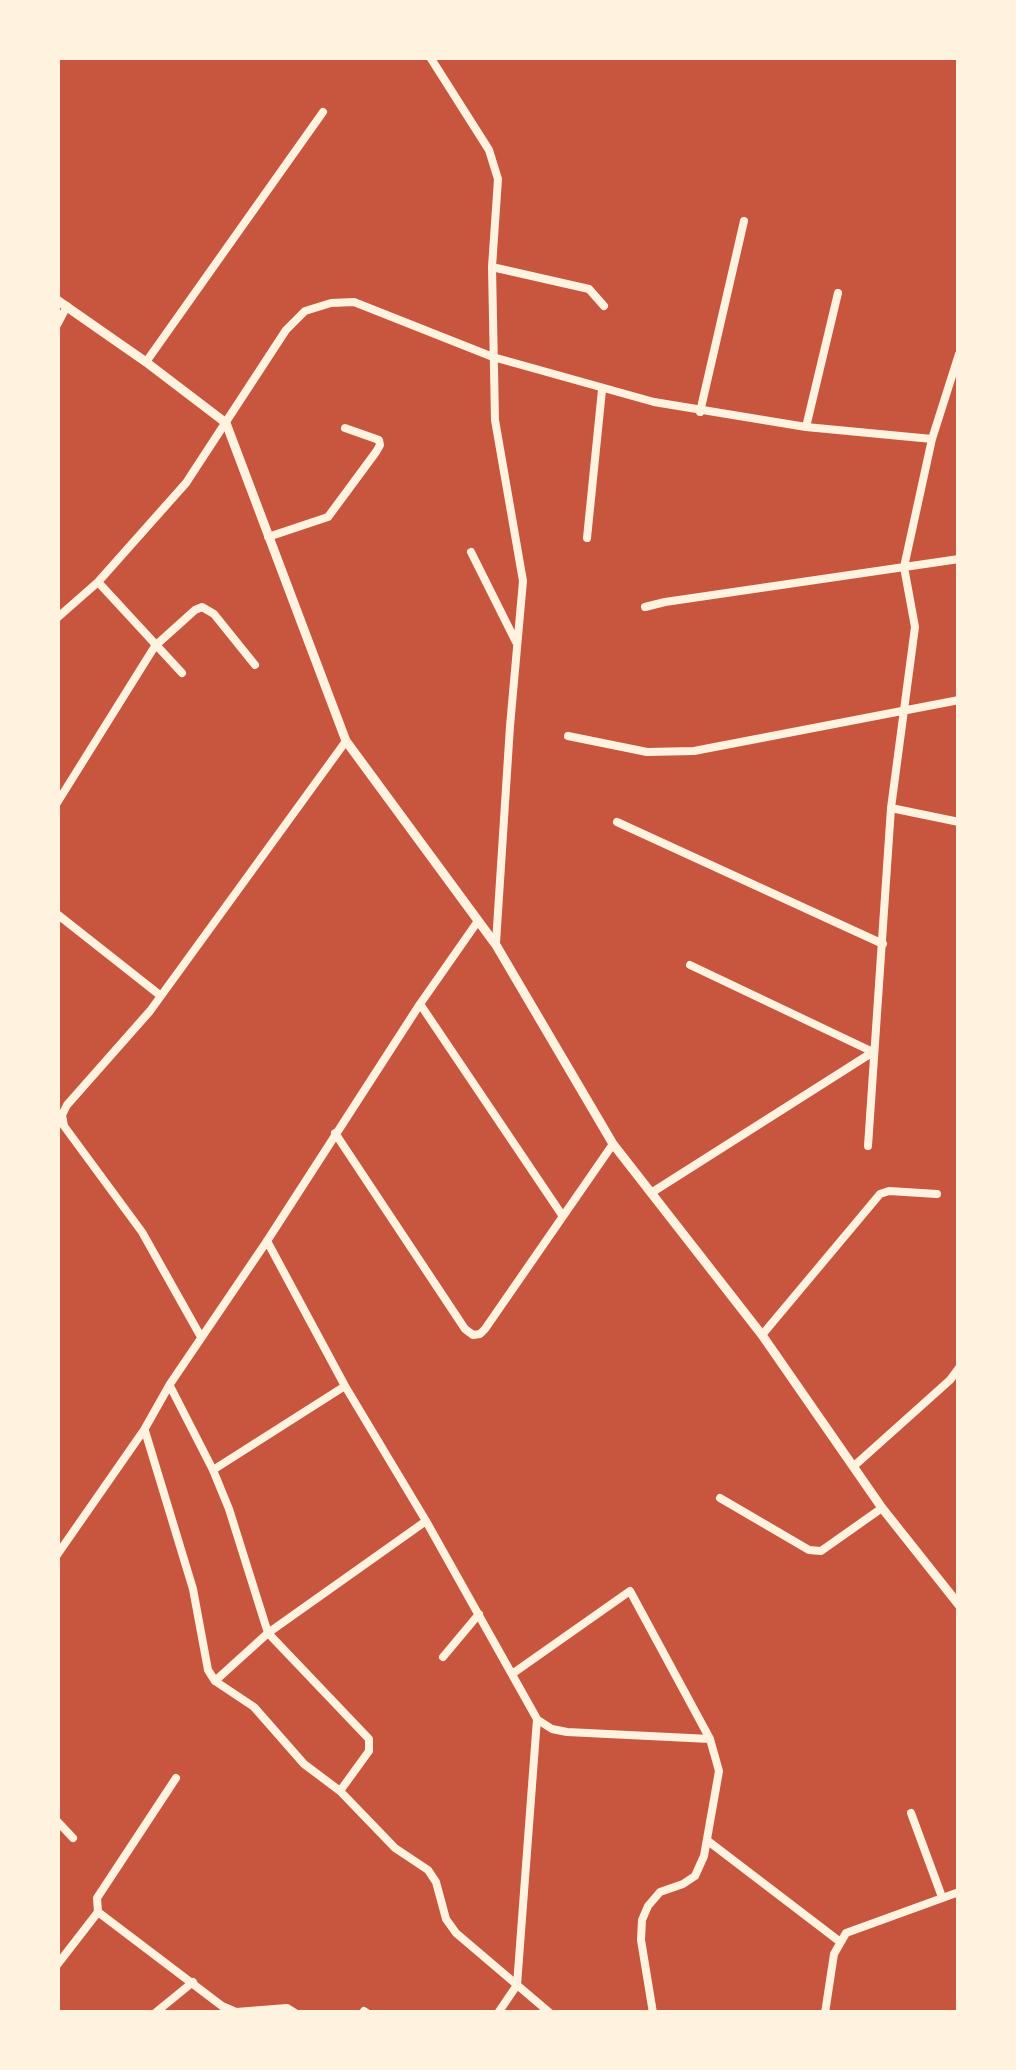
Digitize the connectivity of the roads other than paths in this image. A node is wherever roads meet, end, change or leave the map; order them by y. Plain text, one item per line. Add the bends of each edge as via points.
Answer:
1 (430, 57) edge
2 (322, 112) dead end
3 (744, 221) dead end
4 (492, 267) junction
5 (838, 292) dead end
6 (62, 303) edge
7 (604, 306) dead end
8 (57, 325) edge
9 (959, 354) edge
10 (493, 357) junction
11 (146, 362) junction
12 (602, 389) junction
13 (700, 412) junction
14 (226, 423) junction
15 (345, 428) dead end
16 (806, 428) junction
17 (932, 439) junction
18 (268, 537) junction
19 (587, 538) dead end
20 (471, 552) dead end
21 (959, 559) edge
22 (904, 567) junction
23 (98, 582) junction
24 (645, 608) dead end
25 (57, 619) edge
26 (517, 644) junction
27 (155, 646) junction
28 (255, 665) dead end
29 (182, 674) dead end
30 (959, 700) edge
31 (904, 709) junction
32 (568, 736) dead end
33 (346, 741) junction
34 (57, 803) edge
35 (892, 808) junction
36 (617, 822) dead end
37 (959, 822) edge
38 (57, 914) edge
39 (478, 921) junction
40 (883, 944) junction
41 (496, 945) junction
42 (690, 965) dead end
43 (161, 996) junction
44 (420, 1004) junction
45 (873, 1052) junction
46 (335, 1133) junction
47 (613, 1144) junction
48 (868, 1146) dead end
49 (650, 1193) junction
50 (937, 1194) dead end
51 (562, 1215) junction
52 (267, 1241) junction
53 (762, 1335) junction
54 (201, 1337) junction
55 (959, 1368) edge
56 (170, 1384) junction
57 (345, 1386) junction
58 (144, 1430) junction
59 (854, 1466) junction
60 (213, 1469) junction
61 (720, 1498) dead end
62 (882, 1508) junction
63 (426, 1521) junction
64 (57, 1555) edge
65 (959, 1605) edge
66 (479, 1614) junction
67 (268, 1633) junction
68 (442, 1658) dead end
69 (512, 1674) junction
70 (215, 1682) junction
71 (537, 1719) junction
72 (710, 1739) junction
73 (176, 1778) dead end
74 (340, 1791) junction
75 (911, 1813) dead end
76 (57, 1822) edge
77 (73, 1838) dead end
78 (707, 1841) junction
79 (959, 1892) edge
80 (942, 1898) junction
81 (98, 1912) junction
82 (839, 1941) junction
83 (57, 1965) edge
84 (193, 1982) junction
85 (517, 1985) junction
86 (155, 2013) edge
87 (296, 2013) edge
88 (498, 2013) edge
89 (550, 2013) edge
90 (652, 2013) edge
91 (824, 2013) edge

1 - 4 street via 489,150 498,179
2 - 11 street
3 - 13 street
4 - 7 street via 589,289
4 - 10 street
5 - 16 street
6 - 8 street
6 - 11 street
9 - 17 street
10 - 12 street
10 - 14 street via 354,302 331,303 305,311 286,330
10 - 26 street via 495,420 523,581
11 - 14 street
12 - 13 street
12 - 19 street
13 - 16 street
14 - 18 street
14 - 23 street via 186,483
15 - 18 street via 379,440 376,452 328,517
16 - 17 street
17 - 22 street
18 - 33 street
20 - 26 street
21 - 22 street
22 - 24 street
22 - 31 street via 915,627
23 - 25 street
23 - 27 street
26 - 41 street
27 - 28 street via 202,607
27 - 29 street
27 - 34 street
30 - 31 street
31 - 32 street via 694,751 647,752
31 - 35 street
33 - 39 street
33 - 43 street
35 - 37 street
35 - 40 street
36 - 40 street
38 - 43 street
39 - 41 street
39 - 44 street
40 - 45 street
41 - 47 street
42 - 45 street
43 - 54 street via 62,1115
44 - 46 street
44 - 51 street
45 - 48 street
45 - 49 street
46 - 51 street via 473,1335 485,1329
46 - 52 street
47 - 49 street
47 - 51 street
49 - 53 street
50 - 53 street via 880,1194
52 - 54 street
52 - 57 street
53 - 59 street
54 - 56 street
55 - 59 street
56 - 58 street
56 - 60 street
57 - 60 street
57 - 63 street
58 - 64 street
58 - 70 street
59 - 62 street
60 - 67 street
61 - 62 street via 821,1551
62 - 65 street
63 - 66 street
63 - 67 street
66 - 68 street
66 - 69 street
67 - 70 street
67 - 74 street via 365,1733 366,1755
69 - 71 street
69 - 72 street via 630,1591
70 - 74 street via 254,1707
71 - 72 street via 567,1732
71 - 85 street
72 - 78 street via 719,1771
73 - 81 street via 97,1898
74 - 85 street via 428,1870 456,1933
75 - 80 street
76 - 77 street
78 - 82 street
78 - 90 street via 695,1876 661,1892 642,1920
79 - 80 street
80 - 82 street
81 - 83 street
81 - 84 street
82 - 91 street
84 - 86 street
84 - 87 street via 236,2012
85 - 88 street
85 - 89 street

